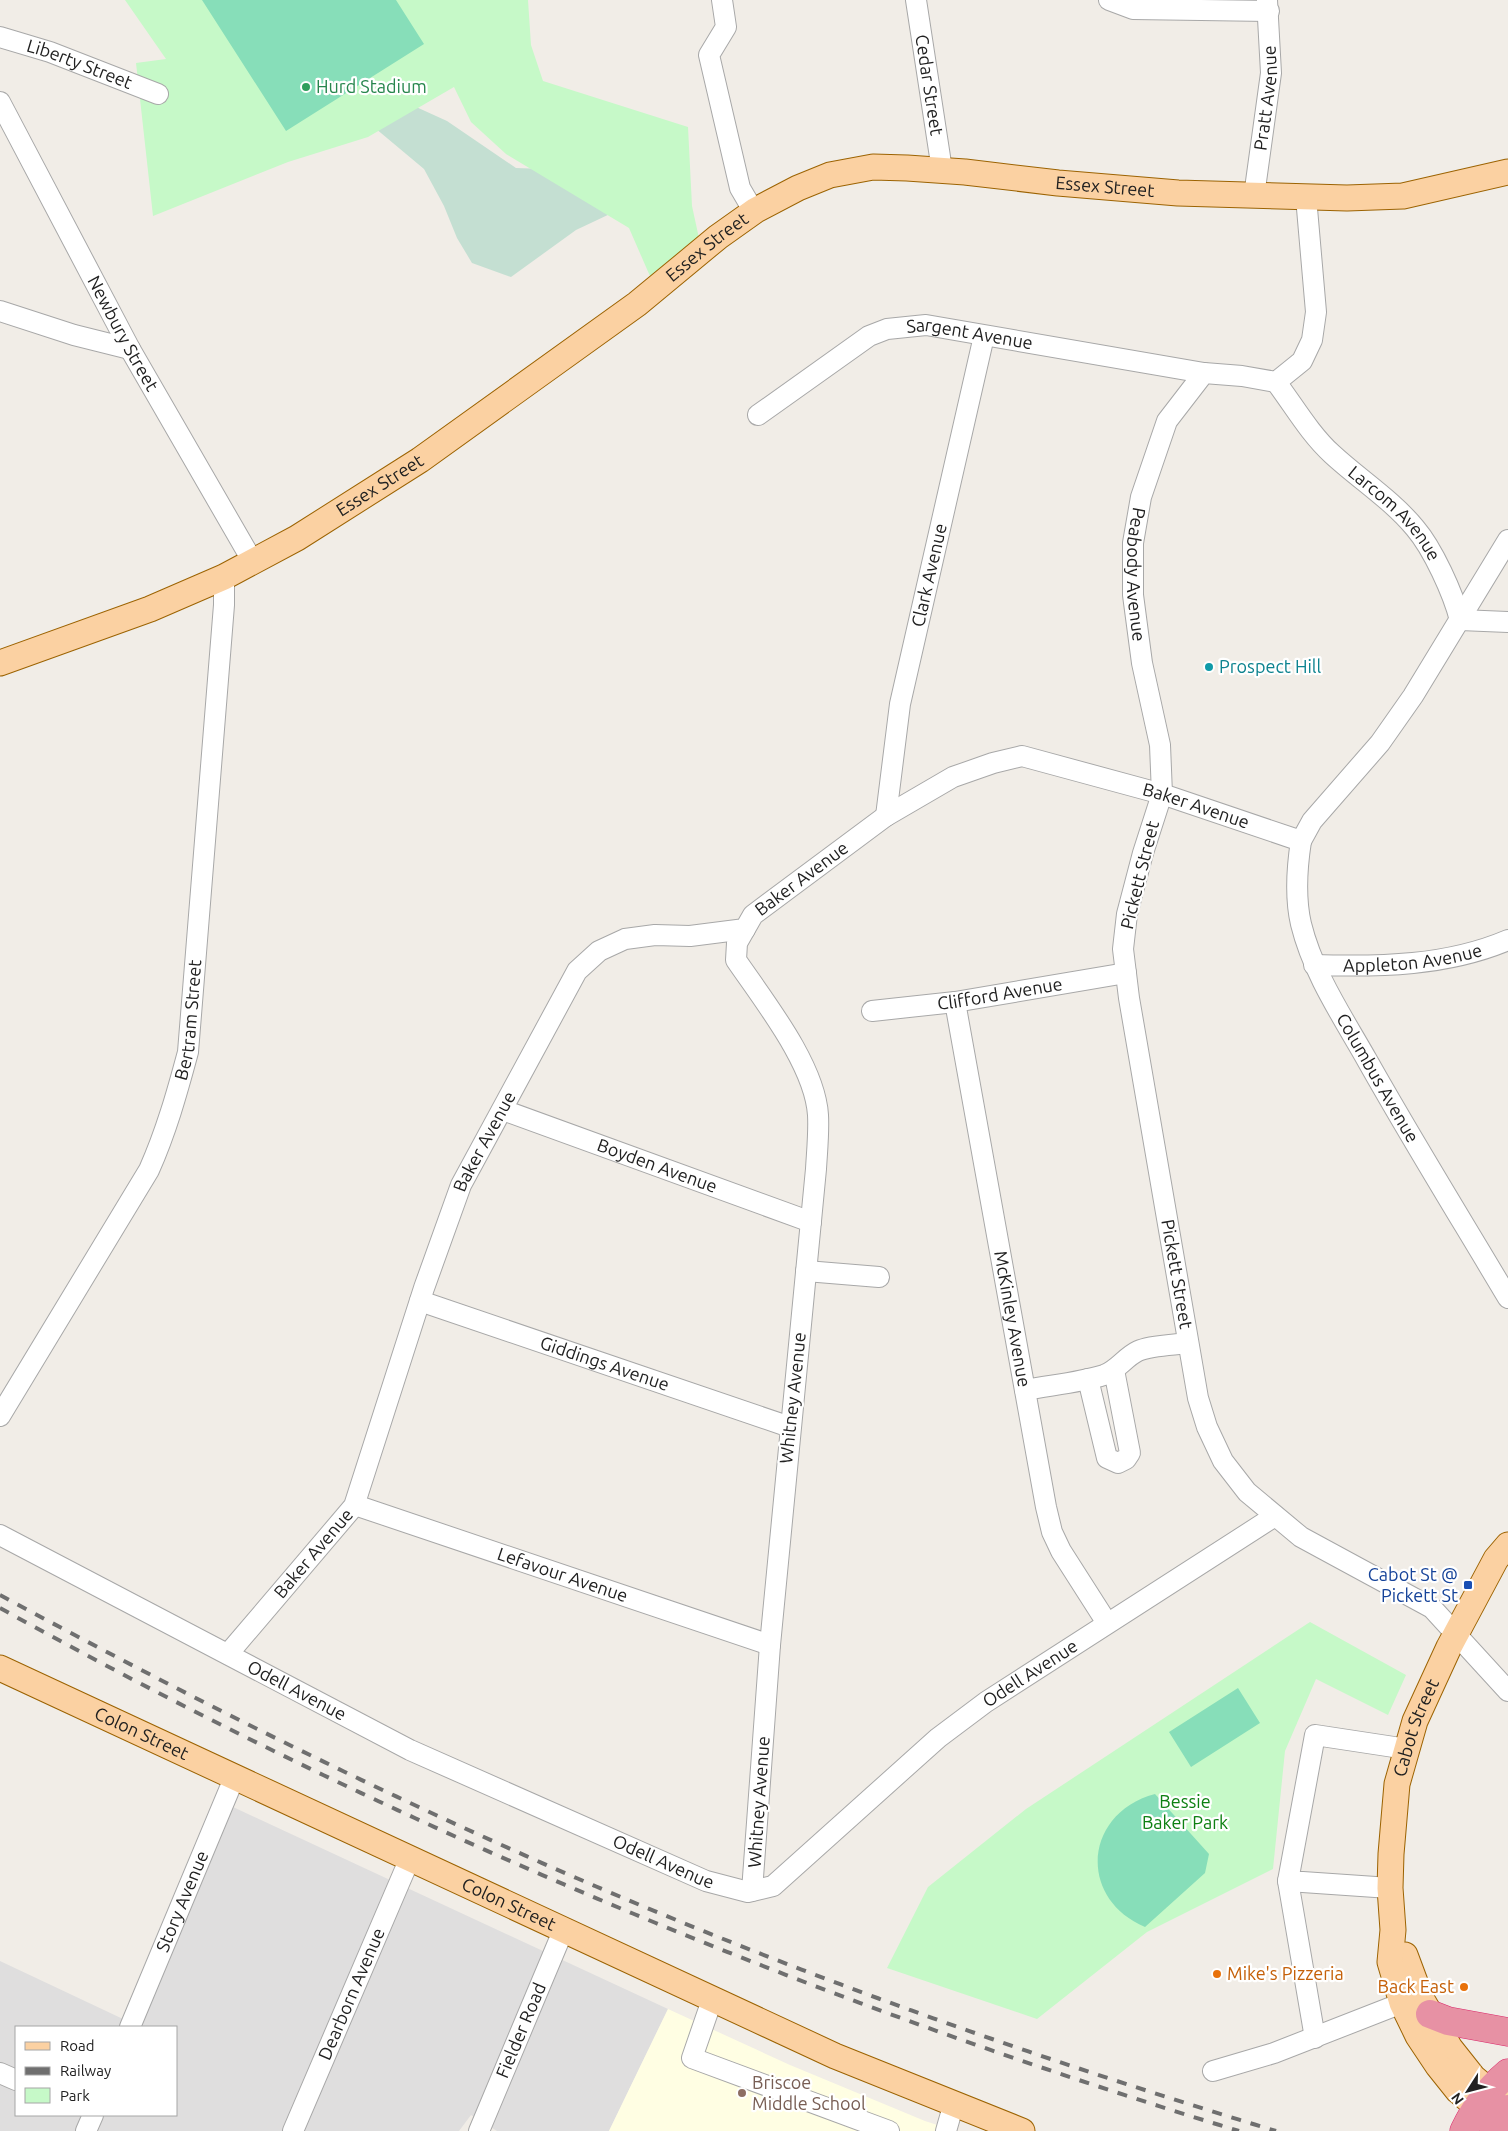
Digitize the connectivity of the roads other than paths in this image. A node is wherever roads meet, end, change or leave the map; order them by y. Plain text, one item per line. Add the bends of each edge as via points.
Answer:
1 (722, 0) edge
2 (916, 0) edge
3 (1109, 0) edge
4 (1268, 6) edge
5 (0, 37) edge
6 (158, 94) dead end
7 (0, 102) edge
8 (942, 170) junction
9 (1508, 172) edge
10 (1254, 196) junction
11 (1306, 197) junction
12 (754, 212) junction
13 (0, 311) edge
14 (984, 336) junction
15 (130, 349) junction
16 (1204, 374) junction
17 (1276, 382) junction
18 (758, 415) dead end
19 (1508, 540) edge
20 (253, 562) junction
21 (224, 577) junction
22 (1460, 620) junction
23 (1508, 622) edge
24 (0, 663) edge
25 (1162, 794) junction
26 (886, 816) junction
27 (1301, 841) junction
28 (744, 929) junction
29 (1508, 940) edge
30 (1314, 965) junction
31 (1126, 973) junction
32 (954, 1002) junction
33 (872, 1011) dead end
34 (503, 1110) junction
35 (811, 1222) junction
36 (806, 1271) junction
37 (879, 1277) dead end
38 (1508, 1298) edge
39 (420, 1301) junction
40 (1188, 1343) junction
41 (1114, 1370) junction
42 (1088, 1379) junction
43 (1025, 1390) junction
44 (0, 1416) edge
45 (790, 1427) junction
46 (355, 1505) junction
47 (1275, 1516) junction
48 (0, 1534) edge
49 (1508, 1544) edge
50 (1107, 1623) junction
51 (1457, 1635) junction
52 (770, 1645) junction
53 (228, 1654) junction
54 (0, 1668) edge
55 (1508, 1691) edge
56 (1407, 1750) junction
57 (235, 1776) junction
58 (410, 1858) junction
59 (1288, 1881) junction
60 (1390, 1888) junction
61 (752, 1891) junction
62 (563, 1930) junction
63 (1393, 1930) junction
64 (712, 2000) junction
65 (1402, 2003) junction
66 (1430, 2014) junction
67 (130, 2026) edge
68 (1508, 2032) edge
69 (1315, 2038) junction
70 (1213, 2070) dead end
71 (0, 2073) edge
72 (15, 2080) edge
73 (954, 2103) junction
74 (1497, 2105) edge
75 (1019, 2130) edge
76 (293, 2131) edge
77 (479, 2131) edge
78 (889, 2131) edge
79 (946, 2131) edge
80 (1464, 2131) edge

1 - 12 street via 726,27 708,55 740,188
2 - 8 street, Cedar Street
3 - 4 street via 1133,9
4 - 10 street, Pratt Avenue via 1271,73
5 - 6 street, Liberty Street via 50,52
7 - 15 street, Newbury Street
8 - 10 main road, Essex Street via 1058,183
8 - 12 main road, Essex Street via 873,167 830,175
9 - 11 main road, Essex Street via 1403,196
10 - 11 main road, Essex Street
11 - 17 street via 1316,312 1312,340 1302,361
12 - 20 main road, Essex Street via 718,237 637,304 420,460 298,538
13 - 15 street
14 - 16 street, Sargent Avenue
14 - 18 street, Sargent Avenue via 926,325 878,332 854,345
14 - 26 street, Clark Avenue via 900,704
15 - 20 street, Newbury Street
16 - 17 street
16 - 25 street, Peabody Avenue via 1167,421 1141,497 1132,543 1133,596 1142,663 1160,746
17 - 22 street, Larcom Avenue via 1331,454 1416,528 1445,581
19 - 22 street
20 - 21 main road, Essex Street
21 - 24 main road, Essex Street via 150,609
21 - 44 street, Bertram Street via 188,1052 176,1099 149,1170
22 - 23 street
22 - 27 street via 1380,743 1312,820
25 - 26 street, Baker Avenue via 1022,756 953,777
25 - 27 street, Baker Avenue
25 - 31 street, Pickett Street via 1127,914 1123,949
26 - 28 street, Baker Avenue via 753,915
27 - 30 street, Columbus Avenue via 1298,858 1300,922
28 - 34 street, Baker Avenue via 625,939 599,950 578,971
28 - 35 street, Whitney Avenue via 737,943 736,960 793,1046 813,1086 818,1114
29 - 30 street, Appleton Avenue via 1457,958 1426,962
30 - 38 street, Columbus Avenue
31 - 32 street, Clifford Avenue
31 - 40 street, Pickett Street
32 - 33 street, Clifford Avenue
32 - 43 street, McKinley Avenue
34 - 35 street, Boyden Avenue
34 - 39 street, Baker Avenue via 462,1185
35 - 36 street, Whitney Avenue
36 - 37 street
36 - 45 street, Whitney Avenue
39 - 45 street, Giddings Avenue
39 - 46 street, Baker Avenue
40 - 41 street via 1139,1350
40 - 47 street, Pickett Street via 1198,1398 1223,1461 1247,1492
41 - 42 street
41 - 42 street via 1130,1453 1126,1460 1118,1463 1107,1458
42 - 43 street
43 - 50 street, McKinley Avenue via 1052,1532
45 - 52 street, Whitney Avenue
46 - 52 street, Lefavour Avenue
46 - 53 street, Baker Avenue
47 - 50 street, Odell Avenue
47 - 51 street, Pickett Street via 1301,1537 1432,1608
48 - 53 street, Odell Avenue
49 - 51 main road, Cabot Street via 1496,1559
50 - 61 street, Odell Avenue via 986,1702 945,1733 773,1886
51 - 55 street, Pickett Street
51 - 56 main road, Cabot Street via 1415,1721
52 - 61 street, Whitney Avenue
53 - 61 street, Odell Avenue via 410,1750 706,1881
54 - 57 main road, Colon Street
56 - 59 street via 1315,1735
56 - 60 main road, Cabot Street via 1397,1784
57 - 58 main road, Colon Street
57 - 67 street, Story Avenue
58 - 62 main road, Colon Street
58 - 76 street, Dearborn Avenue
59 - 60 street
59 - 69 street
60 - 63 main road, Cabot Street
62 - 64 main road, Colon Street
62 - 77 street, Fielder Road
63 - 65 main road, Cabot Street via 1390,1962
63 - 66 main road, Cabot Street
64 - 73 main road, Colon Street via 835,2056
64 - 78 street via 692,2058
65 - 69 street
65 - 74 main road, Cabot Street via 1418,2036 1458,2091
66 - 68 highway via 1448,2022
66 - 74 main road, Cabot Street via 1450,2048
69 - 70 street
71 - 72 street
73 - 75 main road, Colon Street
73 - 79 street
74 - 80 highway

